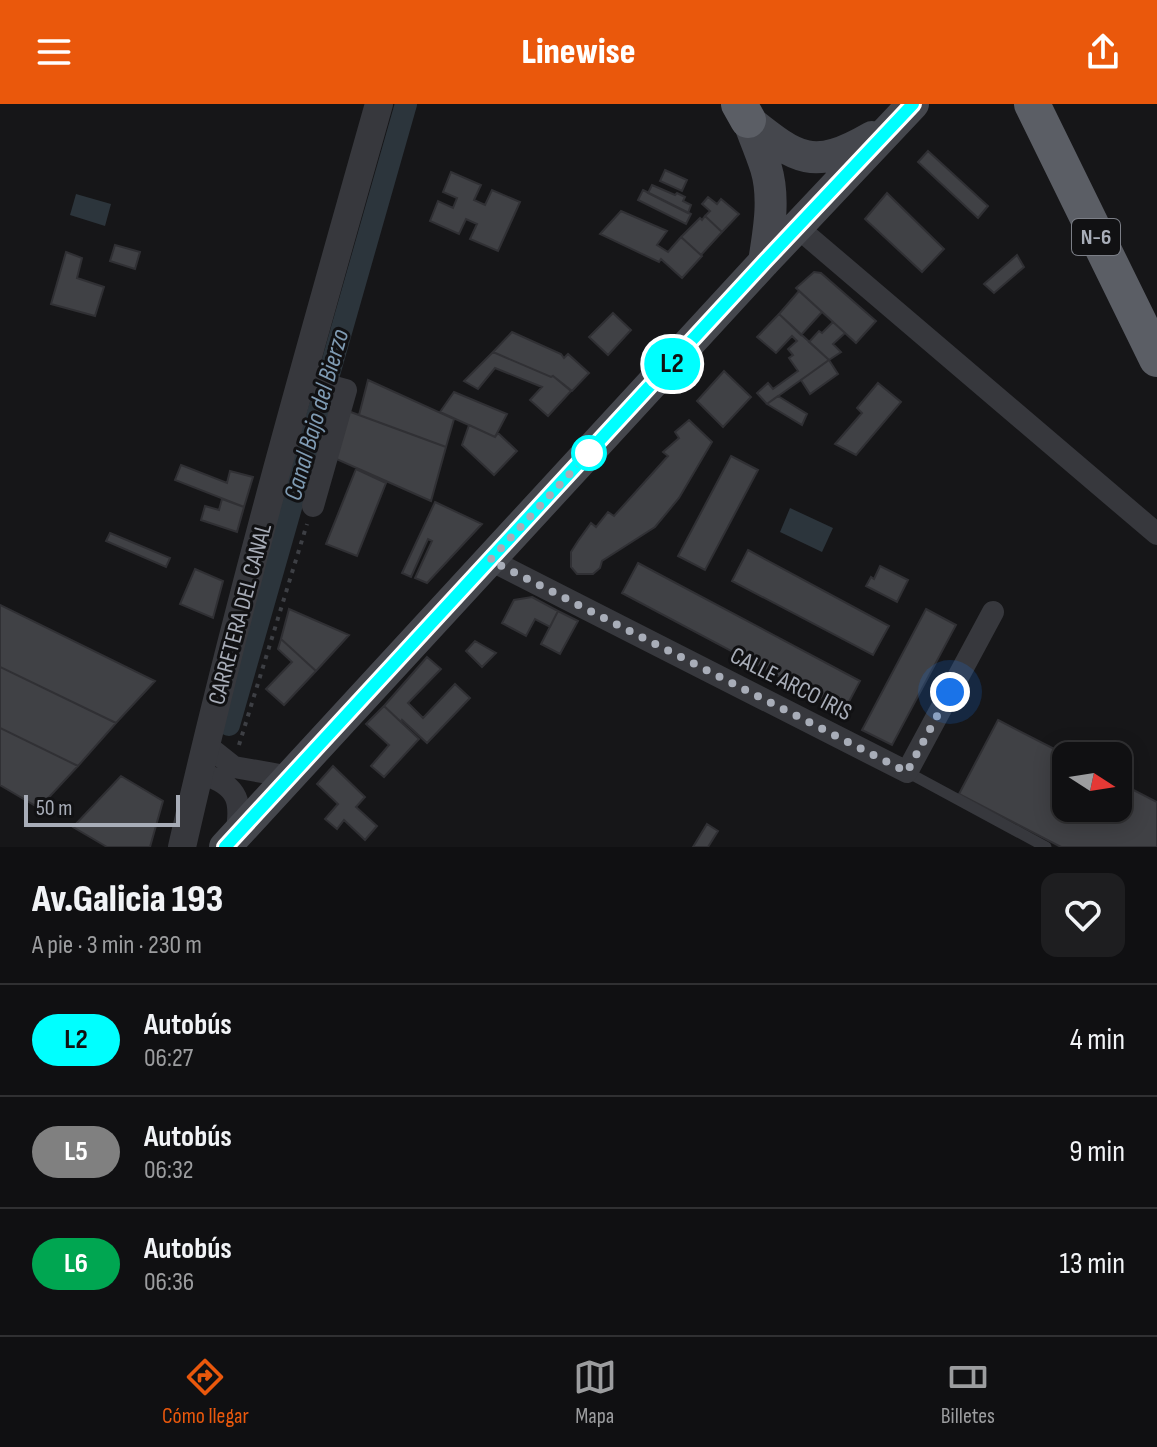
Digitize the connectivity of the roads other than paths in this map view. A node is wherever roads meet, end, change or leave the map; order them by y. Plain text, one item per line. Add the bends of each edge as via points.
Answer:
1 (379, 104) edge
2 (1034, 109) edge
3 (744, 112) edge
4 (904, 114) edge
5 (798, 154) junction
6 (770, 189) junction
7 (821, 202) junction
8 (797, 227) junction
9 (764, 262) junction
10 (1157, 315) edge
11 (1157, 359) edge
12 (302, 378) junction
13 (313, 506) road end
14 (1157, 534) edge
15 (490, 560) junction
16 (993, 612) dead end
17 (205, 744) junction
18 (907, 772) junction
19 (291, 777) junction
20 (197, 778) junction
21 (230, 842) edge
22 (182, 847) edge
23 (1046, 847) edge

1 - 12 street, CARRETERA DEL CANAL
2 - 10 highway, N-6
2 - 11 highway, N-6
3 - 5 main road via 780,146
3 - 6 main road
4 - 5 main road via 836,155
4 - 7 main road
5 - 7 main road
6 - 7 main road via 788,199
6 - 9 main road
7 - 8 main road
8 - 9 main road
8 - 14 street
9 - 15 main road
12 - 13 street via 346,390
12 - 17 street, CARRETERA DEL CANAL
15 - 18 street, CALLE ARCO IRIS
15 - 19 main road
16 - 18 street
17 - 19 street via 234,767
17 - 20 street, CARRETERA DEL CANAL
18 - 23 lane
19 - 21 main road
20 - 21 street via 217,779 237,798
20 - 22 street, CARRETERA DEL CANAL

